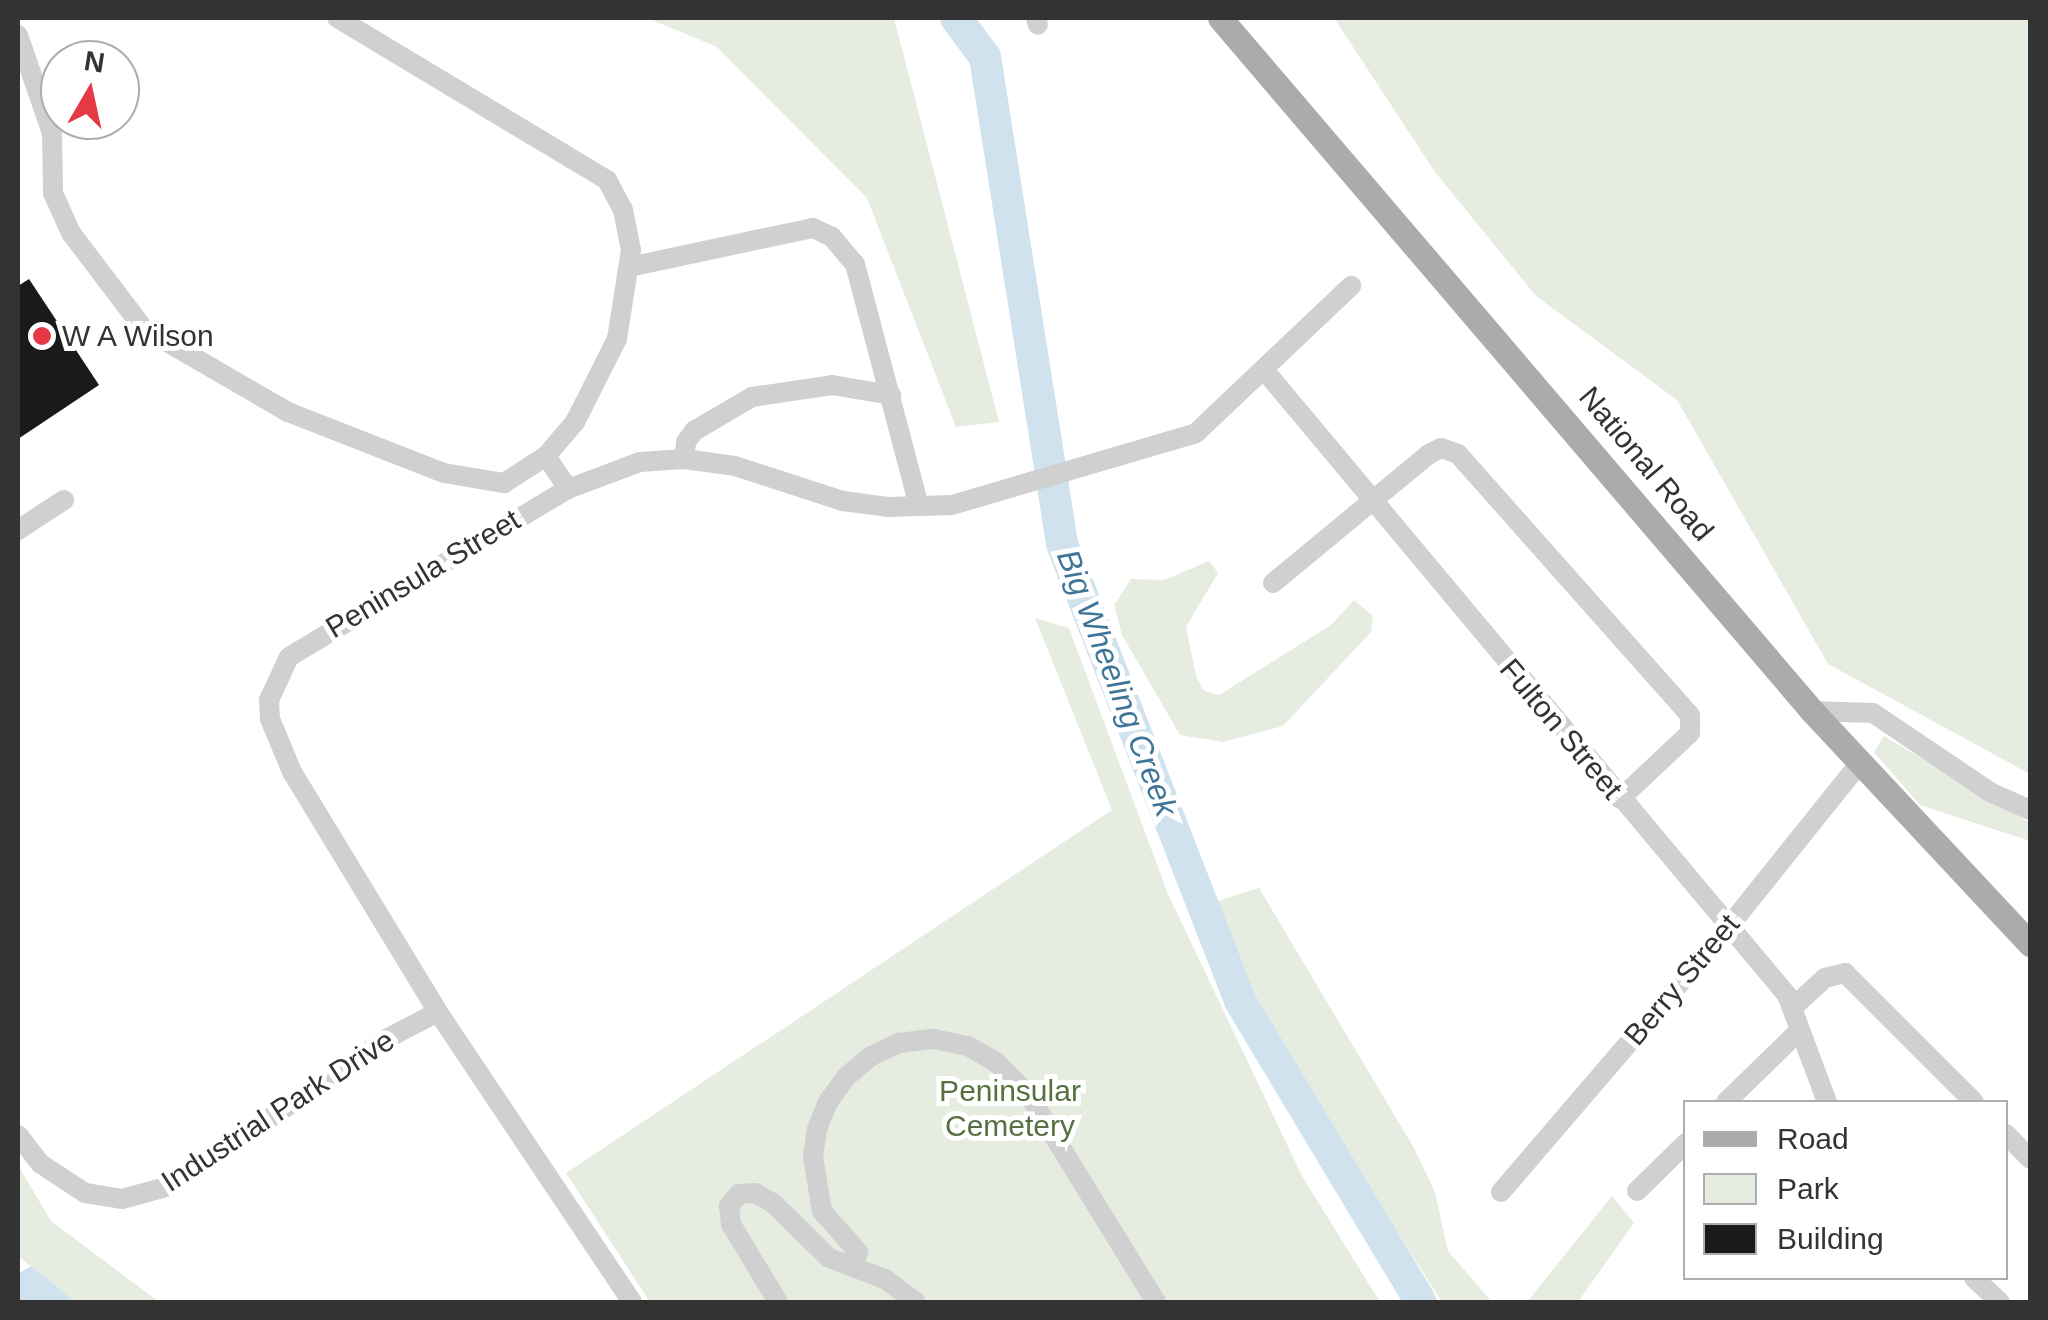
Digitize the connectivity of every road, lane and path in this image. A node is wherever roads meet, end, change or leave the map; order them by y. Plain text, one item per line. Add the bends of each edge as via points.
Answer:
1 (337, 18) edge
2 (1220, 18) edge
3 (18, 36) edge
4 (628, 267) junction
5 (1351, 286) dead end
6 (1266, 371) junction
7 (891, 395) junction
8 (546, 456) junction
9 (684, 458) junction
10 (568, 489) junction
11 (64, 500) dead end
12 (1371, 501) junction
13 (918, 506) junction
14 (18, 530) edge
15 (1274, 582) dead end
16 (1812, 711) junction
17 (1859, 764) junction
18 (1620, 800) junction
19 (2030, 810) edge
20 (1730, 926) junction
21 (2030, 944) edge
22 (1792, 1008) junction
23 (438, 1012) junction
24 (1800, 1030) junction
25 (1728, 1100) edge
26 (1826, 1100) edge
27 (1972, 1100) edge
28 (18, 1135) edge
29 (2008, 1136) edge
30 (1683, 1146) edge
31 (2030, 1160) edge
32 (1636, 1191) dead end
33 (1501, 1192) dead end
34 (853, 1266) junction
35 (1976, 1280) edge
36 (632, 1302) edge
37 (778, 1302) edge
38 (916, 1302) edge
39 (1156, 1302) edge
40 (2000, 1302) edge

1 - 4 street via 608,180 622,210
2 - 16 main road, National Road
3 - 8 street via 52,133 54,194 71,232 143,328 288,412 444,473 504,483
4 - 7 street via 820,229 854,264
4 - 8 street via 617,339 574,422
5 - 6 street, Peninsula Street
6 - 12 street, Fulton Street
6 - 13 street, Peninsula Street via 1196,433 952,505
7 - 9 street via 832,385 752,397 694,430
7 - 13 street
8 - 10 street
9 - 10 street, Peninsula Street via 640,462
9 - 13 street, Peninsula Street via 736,466 843,501
10 - 23 street, Peninsula Street via 315,638 289,657 269,700 292,772
11 - 14 street
12 - 15 street
12 - 18 street, Fulton Street
12 - 18 street via 1429,454 1441,448 1458,454 1690,715 1690,734
16 - 17 main road, National Road
16 - 19 street via 1873,714 1990,792
17 - 20 street, Berry Street
17 - 21 main road, National Road
18 - 20 street, Fulton Street
20 - 22 street, Fulton Street
20 - 33 street, Berry Street
22 - 24 street, Fulton Street
22 - 27 street via 1825,978 1846,972
23 - 28 street, Industrial Park Drive via 388,1038 170,1186 122,1199 84,1193 40,1164
23 - 36 street, Peninsula Street
24 - 25 street
24 - 26 street, Fulton Street
29 - 31 street
30 - 32 street
34 - 37 street via 829,1258 772,1203 755,1193 739,1194 729,1206 731,1224
34 - 38 street
34 - 39 street via 858,1252 822,1210 813,1157 816,1130 846,1077 871,1056 899,1043 934,1039 968,1046 1028,1094
35 - 40 street

